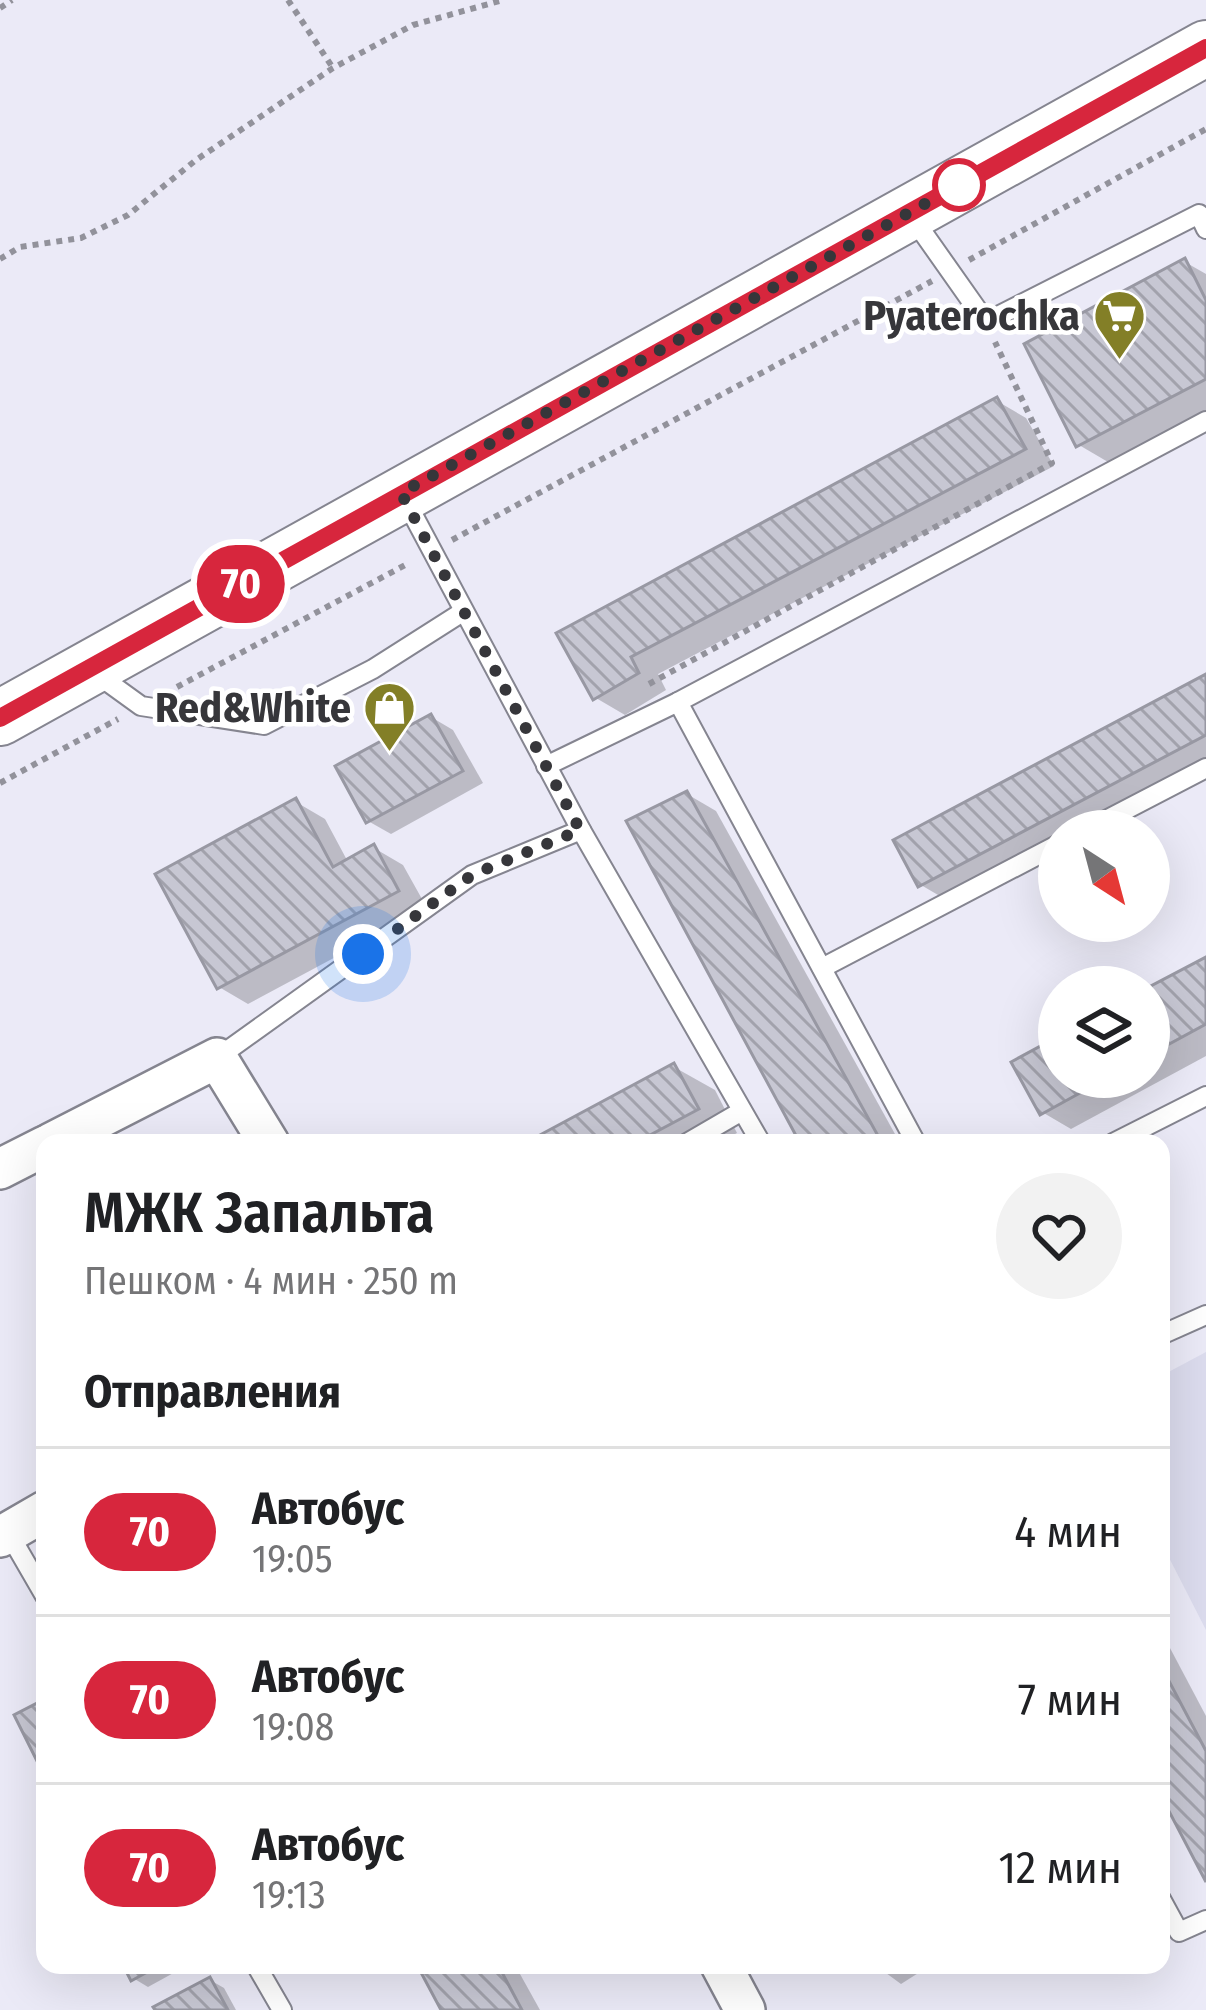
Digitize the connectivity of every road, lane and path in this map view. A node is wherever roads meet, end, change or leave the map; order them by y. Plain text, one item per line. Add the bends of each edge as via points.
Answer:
1 (12, 0) edge
2 (288, 0) edge
3 (503, 0) edge
4 (0, 8) edge
5 (1198, 58) edge
6 (333, 68) junction
7 (1206, 129) edge
8 (909, 213) junction
9 (1206, 229) edge
10 (0, 259) edge
11 (950, 271) junction
12 (986, 322) junction
13 (1206, 421) edge
14 (401, 493) junction
15 (430, 551) junction
16 (461, 613) junction
17 (91, 670) junction
18 (638, 690) dead end
19 (678, 702) junction
20 (142, 706) junction
21 (0, 718) edge
22 (546, 766) junction
23 (1206, 768) edge
24 (0, 783) edge
25 (1125, 810) edge
26 (580, 830) junction
27 (1038, 855) edge
28 (822, 968) junction
29 (218, 1058) junction
30 (1206, 1096) edge
31 (742, 1111) junction
32 (68, 1134) edge
33 (264, 1134) edge
34 (702, 1134) edge
35 (756, 1134) edge
36 (911, 1134) edge
37 (1131, 1134) edge
38 (36, 1150) edge
39 (0, 1169) edge
40 (1206, 1315) edge
41 (1170, 1331) edge
42 (36, 1516) edge
43 (4, 1534) edge
44 (36, 1582) edge
45 (1170, 1916) edge
46 (1206, 1919) edge
47 (261, 1974) edge
48 (726, 1974) edge
49 (282, 2010) edge
50 (746, 2010) edge

1 - 4 path
2 - 6 path
3 - 6 path via 412,26
5 - 8 main road
6 - 10 path via 128,215 81,238 20,247
7 - 11 path
8 - 11 lane
8 - 14 main road
9 - 12 lane via 1198,214
11 - 12 lane
11 - 15 path
12 - 18 path via 1052,463
13 - 19 lane
14 - 15 lane
14 - 17 main road
15 - 16 lane
15 - 20 path
16 - 20 lane via 264,725
16 - 22 lane
17 - 20 lane
17 - 21 main road
19 - 22 lane
19 - 28 lane
20 - 24 path
22 - 26 lane
23 - 25 lane
26 - 29 lane via 472,875
26 - 31 lane
27 - 28 lane
28 - 36 lane
29 - 32 street
29 - 33 street
30 - 37 lane
31 - 34 lane
31 - 35 lane
38 - 39 street
40 - 41 lane
42 - 43 street
43 - 44 lane
45 - 46 lane via 1179,1932
47 - 49 lane
48 - 50 street

